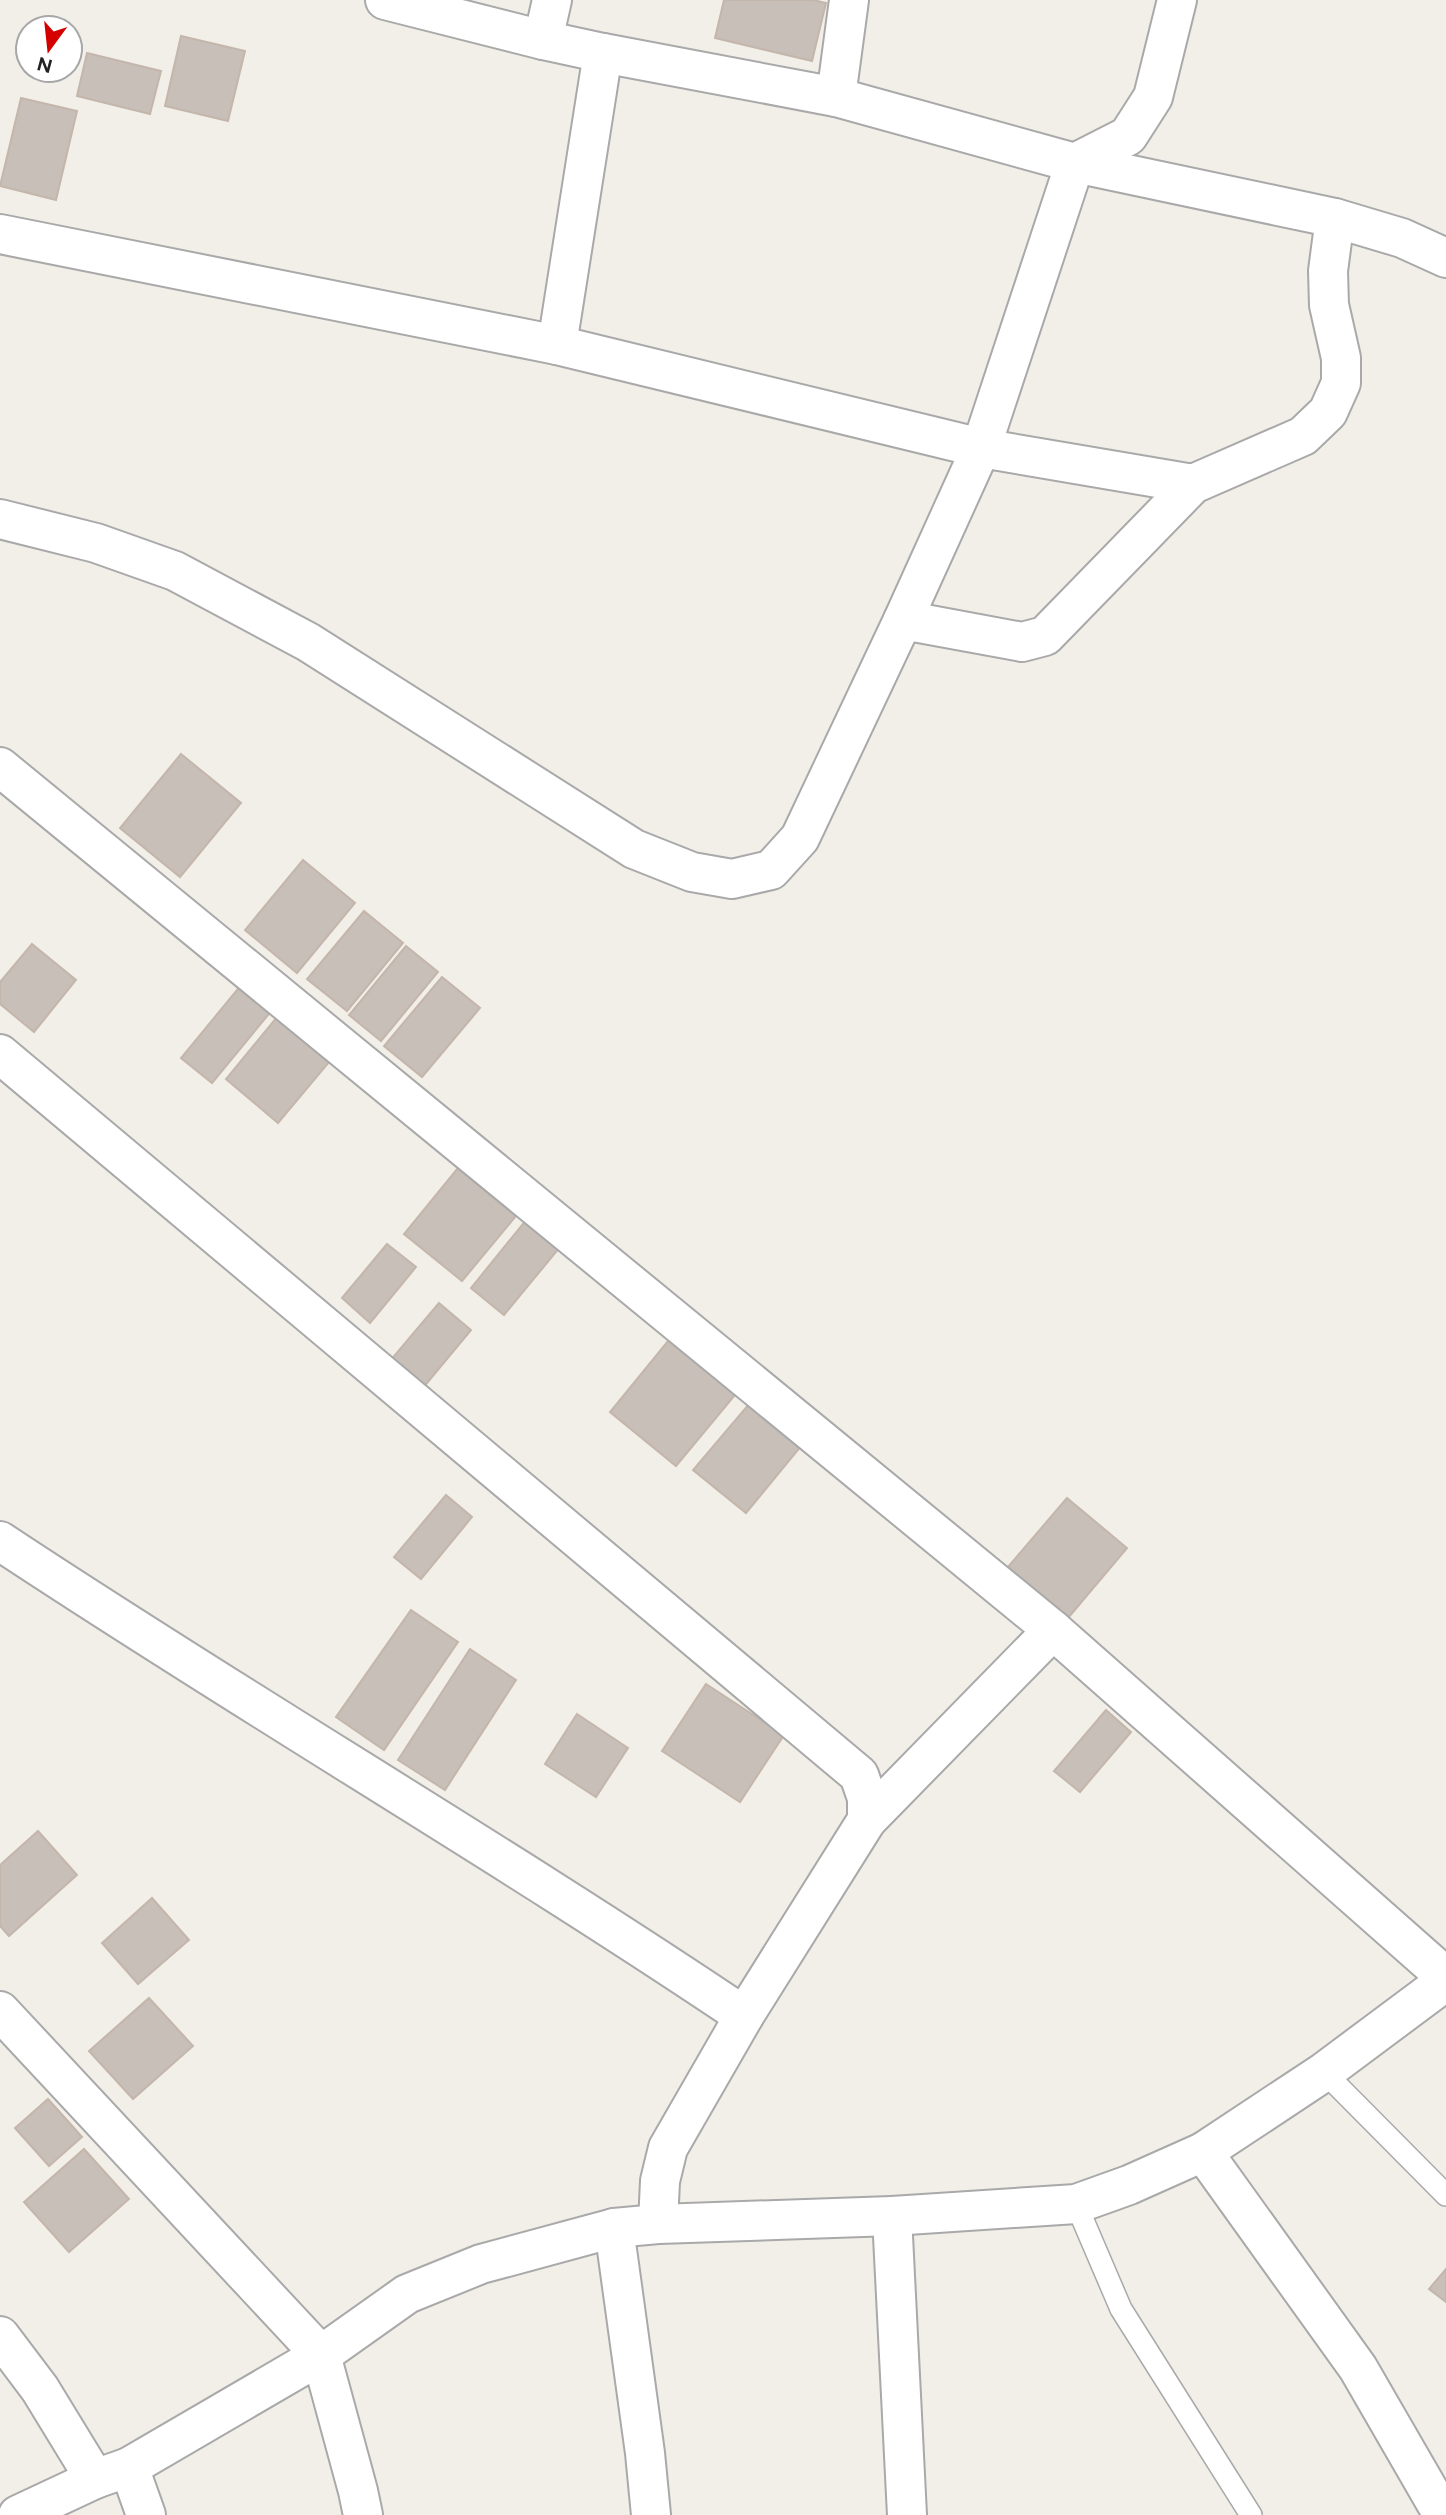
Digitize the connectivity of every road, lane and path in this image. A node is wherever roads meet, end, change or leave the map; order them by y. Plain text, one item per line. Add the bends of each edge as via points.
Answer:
1 (385, 0) edge
2 (552, 0) edge
3 (849, 0) edge
4 (1177, 0) edge
5 (543, 40) junction
6 (603, 52) junction
7 (836, 97) junction
8 (1076, 163) junction
9 (1335, 218) junction
10 (0, 234) edge
11 (1446, 258) edge
12 (557, 345) junction
13 (981, 448) junction
14 (1193, 484) junction
15 (0, 519) edge
16 (904, 620) junction
17 (0, 767) edge
18 (0, 1055) edge
19 (0, 1541) edge
20 (1052, 1630) junction
21 (867, 1820) junction
22 (1446, 1979) edge
23 (0, 2011) edge
24 (744, 2016) junction
25 (1324, 2072) junction
26 (1203, 2152) junction
27 (1446, 2195) edge
28 (1076, 2204) junction
29 (892, 2216) junction
30 (658, 2224) junction
31 (614, 2228) junction
32 (0, 2336) edge
33 (321, 2355) junction
34 (112, 2473) junction
35 (18, 2515) edge
36 (146, 2515) edge
37 (363, 2515) edge
38 (651, 2515) edge
39 (907, 2515) edge
40 (1251, 2515) edge
41 (1443, 2515) edge

1 - 5 street
2 - 5 street
3 - 7 street
4 - 8 street via 1153,97 1128,136
5 - 6 street
6 - 7 street
6 - 12 street
7 - 8 street
8 - 9 street
8 - 13 street
9 - 11 street via 1402,238
9 - 14 street via 1328,271 1341,383 1328,412 1303,436
10 - 12 street
12 - 13 street
13 - 14 street
13 - 16 street
14 - 16 street via 1045,636 1022,642
15 - 16 street via 96,543 175,571 308,642 634,849 692,872 732,879 771,870 800,838
17 - 20 street
18 - 21 street via 859,1775 867,1798
19 - 24 street
20 - 21 street
20 - 22 street
21 - 24 street
22 - 25 street
23 - 33 street
24 - 30 street via 668,2148 660,2181
25 - 26 street
25 - 27 lane
26 - 28 street
26 - 41 street via 1358,2368
28 - 29 street
28 - 40 lane via 1121,2309
29 - 30 street
29 - 39 street
30 - 31 street
31 - 33 street via 481,2264 407,2294
31 - 38 street
32 - 34 street
33 - 34 street
33 - 37 street
34 - 35 street
34 - 36 street

